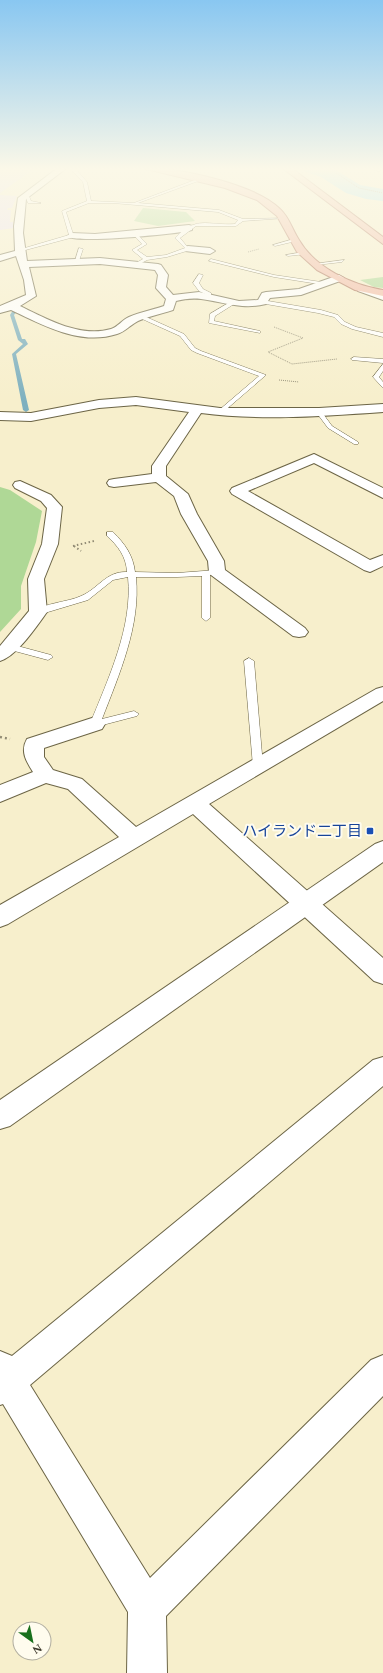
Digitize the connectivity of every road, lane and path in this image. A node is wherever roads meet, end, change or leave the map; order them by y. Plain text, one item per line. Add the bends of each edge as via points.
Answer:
1 (20, 245) edge
2 (43, 245) edge
3 (145, 245) edge
4 (184, 245) edge
5 (298, 245) edge
6 (188, 249) junction
7 (80, 250) dead end
8 (20, 252) junction
9 (304, 253) junction
10 (210, 255) joint
11 (288, 255) dead end
12 (0, 258) edge
13 (146, 259) junction
14 (77, 261) junction
15 (342, 261) dead end
16 (24, 264) junction
17 (316, 264) junction
18 (136, 265) junction
19 (201, 275) dead end
20 (339, 278) junction
21 (325, 282) junction
22 (362, 289) junction
23 (383, 293) edge
24 (204, 296) junction
25 (383, 297) edge
26 (171, 298) junction
27 (262, 302) junction
28 (232, 303) junction
29 (12, 306) junction
30 (0, 310) edge
31 (142, 317) junction
32 (271, 325) dead end
33 (258, 332) dead end
34 (383, 335) edge
35 (354, 359) joint
36 (383, 361) edge
37 (383, 366) edge
38 (383, 386) edge
39 (383, 408) edge
40 (197, 410) junction
41 (220, 412) junction
42 (319, 412) junction
43 (0, 416) edge
44 (356, 443) dead end
45 (159, 477) junction
46 (114, 484) dead end
47 (20, 485) dead end
48 (383, 494) edge
49 (110, 534) dead end
50 (383, 560) edge
51 (212, 572) junction
52 (132, 573) junction
53 (206, 618) dead end
54 (34, 621) junction
55 (300, 632) dead end
56 (5, 651) edge
57 (48, 657) dead end
58 (249, 661) dead end
59 (383, 693) edge
60 (134, 714) dead end
61 (95, 724) junction
62 (258, 766) junction
63 (46, 775) junction
64 (0, 794) edge
65 (194, 803) junction
66 (134, 838) junction
67 (383, 850) edge
68 (306, 903) junction
69 (0, 917) edge
70 (383, 973) edge
71 (383, 1069) edge
72 (0, 1116) edge
73 (383, 1372) edge
74 (3, 1379) edge
75 (147, 1608) junction
76 (147, 1673) edge

1 - 8 street
2 - 8 lane
3 - 13 lane via 134,250
4 - 6 lane
5 - 9 main road
6 - 10 street
6 - 13 lane
7 - 14 lane
8 - 12 street
8 - 16 street
9 - 11 lane
9 - 17 main road
10 - 21 lane via 274,276
13 - 18 lane
14 - 16 street
14 - 18 street
15 - 17 lane
16 - 29 street via 31,296
17 - 20 main road
18 - 26 street via 158,267 163,275 161,288
19 - 24 lane via 196,283 201,290 209,294
20 - 21 street
20 - 22 main road
21 - 27 street via 301,292 266,296
22 - 23 main road
22 - 25 street
24 - 26 street
24 - 28 street
26 - 31 street via 169,308
27 - 28 street via 254,305
27 - 34 lane via 319,311 336,316 354,328
28 - 33 lane via 212,316 211,322
29 - 30 street
29 - 31 street via 70,332 114,332 128,322
31 - 41 lane via 182,335 193,349 199,352 263,375
32 - 35 path via 303,338 268,352 292,364
35 - 36 lane
37 - 38 lane via 376,377
39 - 42 street
40 - 41 street
40 - 43 street via 136,401 99,404 31,417
40 - 45 street via 159,466
41 - 42 street
42 - 44 lane via 330,427
45 - 46 street
45 - 51 street via 181,494 189,514 216,561
47 - 54 street via 46,498 55,507 50,544 36,579
48 - 50 street via 314,458 237,491 370,567
49 - 52 lane via 123,547
51 - 52 lane via 177,575
51 - 53 lane
51 - 55 street
52 - 54 lane via 110,578 85,598
52 - 61 lane via 131,612 122,650
54 - 56 street
56 - 57 lane
58 - 62 lane
59 - 62 street
60 - 61 lane
61 - 63 street via 34,744 34,758
62 - 65 street
63 - 64 street
63 - 66 street via 75,784
65 - 66 street
65 - 68 street
66 - 69 street
67 - 68 street
68 - 70 street
68 - 72 street
71 - 74 street
73 - 75 street
74 - 75 street
75 - 76 street

